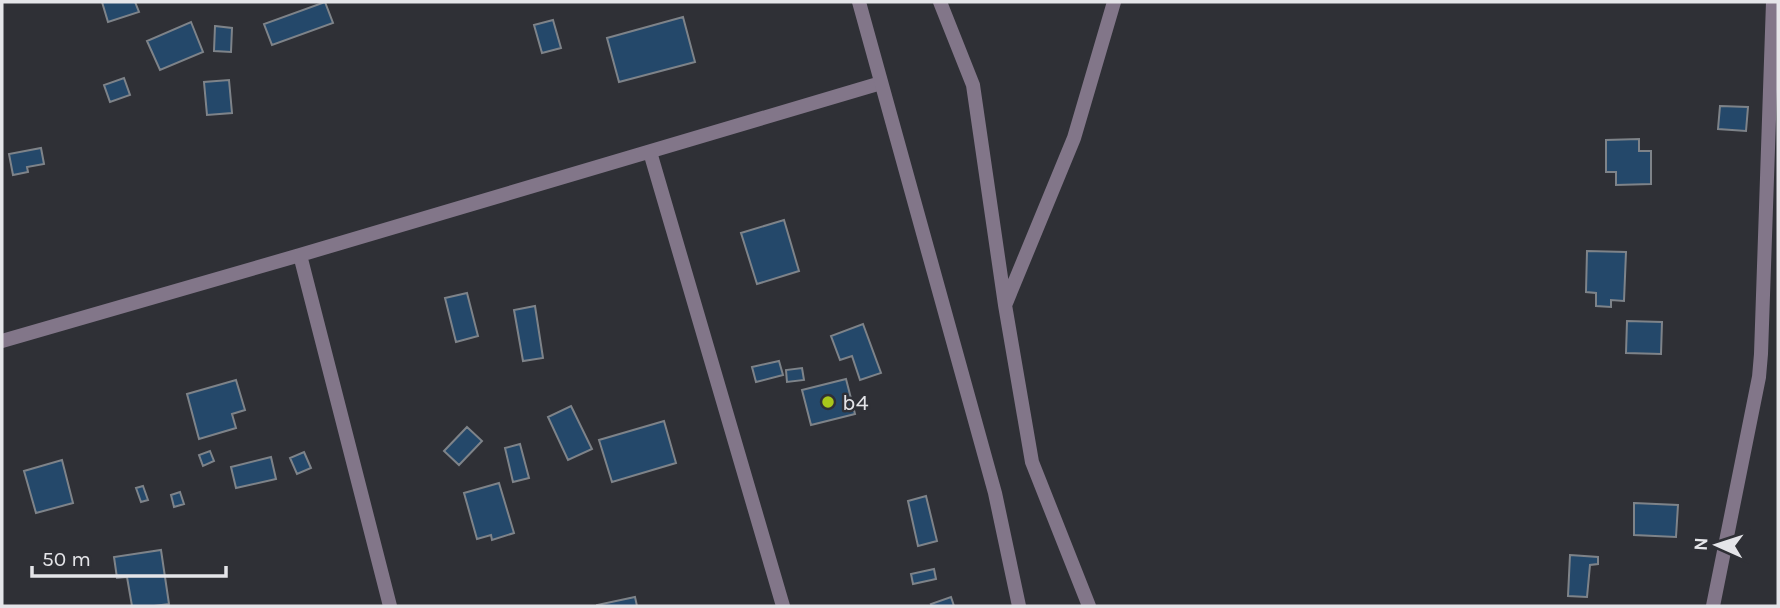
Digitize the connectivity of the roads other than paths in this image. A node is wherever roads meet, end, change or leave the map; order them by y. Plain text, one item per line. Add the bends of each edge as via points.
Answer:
1 (859, 2) edge
2 (940, 2) edge
3 (1114, 2) edge
4 (1773, 2) edge
5 (1774, 62) edge
6 (881, 83) junction
7 (650, 152) junction
8 (300, 255) junction
9 (1005, 304) junction
10 (2, 341) edge
11 (390, 606) edge
12 (783, 606) edge
13 (1019, 606) edge
14 (1089, 606) edge
15 (1713, 606) edge

1 - 6 street
2 - 9 street via 973,85
3 - 9 street via 1074,138
4 - 5 street
5 - 15 street via 1759,377
6 - 7 street
6 - 13 street via 995,493
7 - 8 street
7 - 12 street
8 - 10 street
8 - 11 street
9 - 14 street via 1032,463

